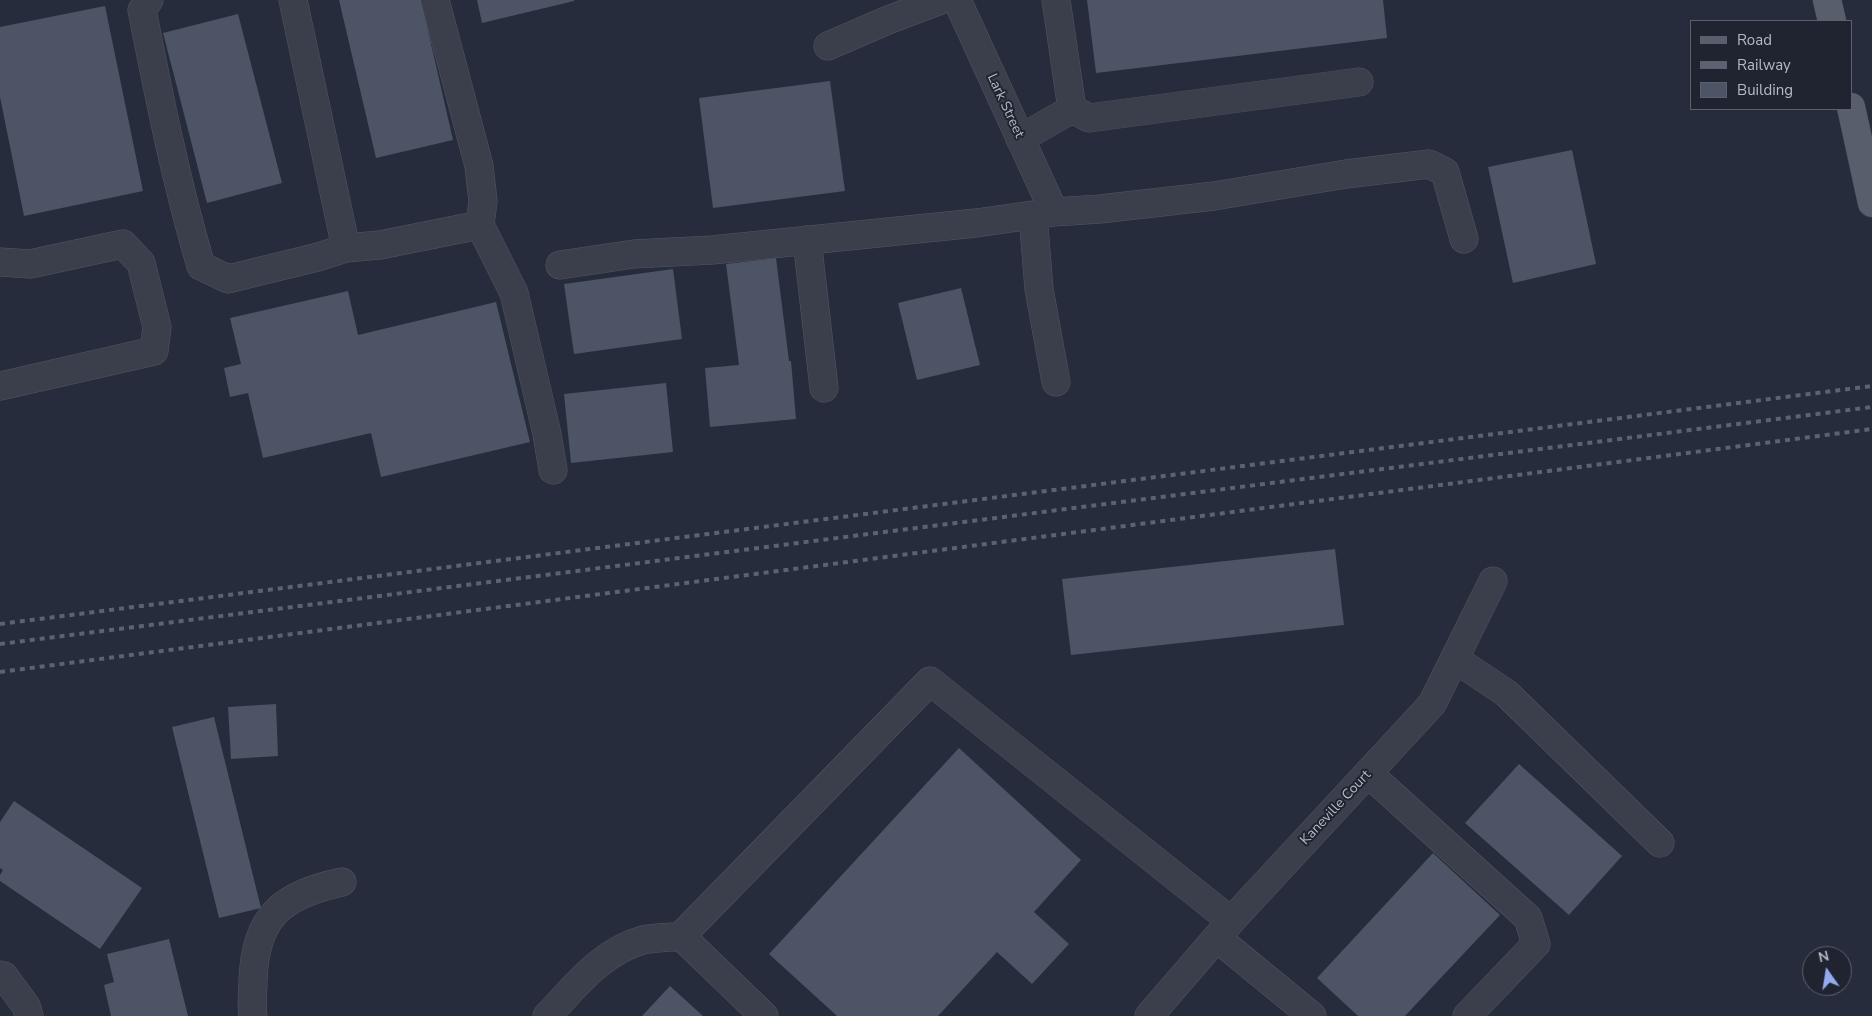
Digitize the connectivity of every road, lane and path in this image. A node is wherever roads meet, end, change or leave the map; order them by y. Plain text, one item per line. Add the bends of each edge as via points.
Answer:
1 (149, 0) edge
2 (293, 0) edge
3 (435, 0) edge
4 (941, 0) edge
5 (957, 0) edge
6 (1056, 0) edge
7 (1827, 0) edge
8 (1832, 20) edge
9 (828, 46) dead end
10 (1360, 82) dead end
11 (1072, 109) junction
12 (1852, 110) edge
13 (1020, 139) junction
14 (1872, 203) edge
15 (1044, 214) junction
16 (480, 225) junction
17 (1464, 239) dead end
18 (807, 240) junction
19 (346, 248) junction
20 (0, 262) edge
21 (560, 264) dead end
22 (1056, 382) dead end
23 (0, 386) edge
24 (824, 388) dead end
25 (553, 470) dead end
26 (1493, 581) dead end
27 (1455, 658) junction
28 (1368, 773) junction
29 (1660, 843) dead end
30 (342, 882) dead end
31 (1224, 929) junction
32 (681, 936) junction
33 (0, 975) edge
34 (29, 1016) edge
35 (253, 1016) edge
36 (547, 1016) edge
37 (764, 1016) edge
38 (1149, 1016) edge
39 (1312, 1016) edge
40 (1467, 1016) edge

1 - 19 street via 142,10 161,108 201,266 228,279
2 - 19 street
3 - 16 street via 479,166 483,201
4 - 9 street
5 - 13 street, Lark Street
6 - 11 street
7 - 8 main road
10 - 11 street via 1089,118
11 - 13 street
12 - 14 main road
13 - 15 street, Lark Street
15 - 17 street via 1214,196 1429,164 1445,172
15 - 18 street
15 - 22 street via 1039,289
16 - 19 street via 380,245
16 - 25 street via 514,293
18 - 21 street via 634,254
18 - 24 street
20 - 23 street via 30,264 123,244 141,263 157,327 154,351
26 - 27 street, Kaneville Court
27 - 28 street, Kaneville Court via 1432,704
27 - 29 street via 1506,693
28 - 31 street, Kaneville Court
28 - 40 street via 1528,918 1536,944
30 - 35 street via 314,888 294,897 267,923 254,968
31 - 32 street via 930,681
31 - 38 street, Kaneville Court
31 - 39 street
32 - 36 street via 643,940 617,951 595,966
32 - 37 street
33 - 34 street via 26,1006

